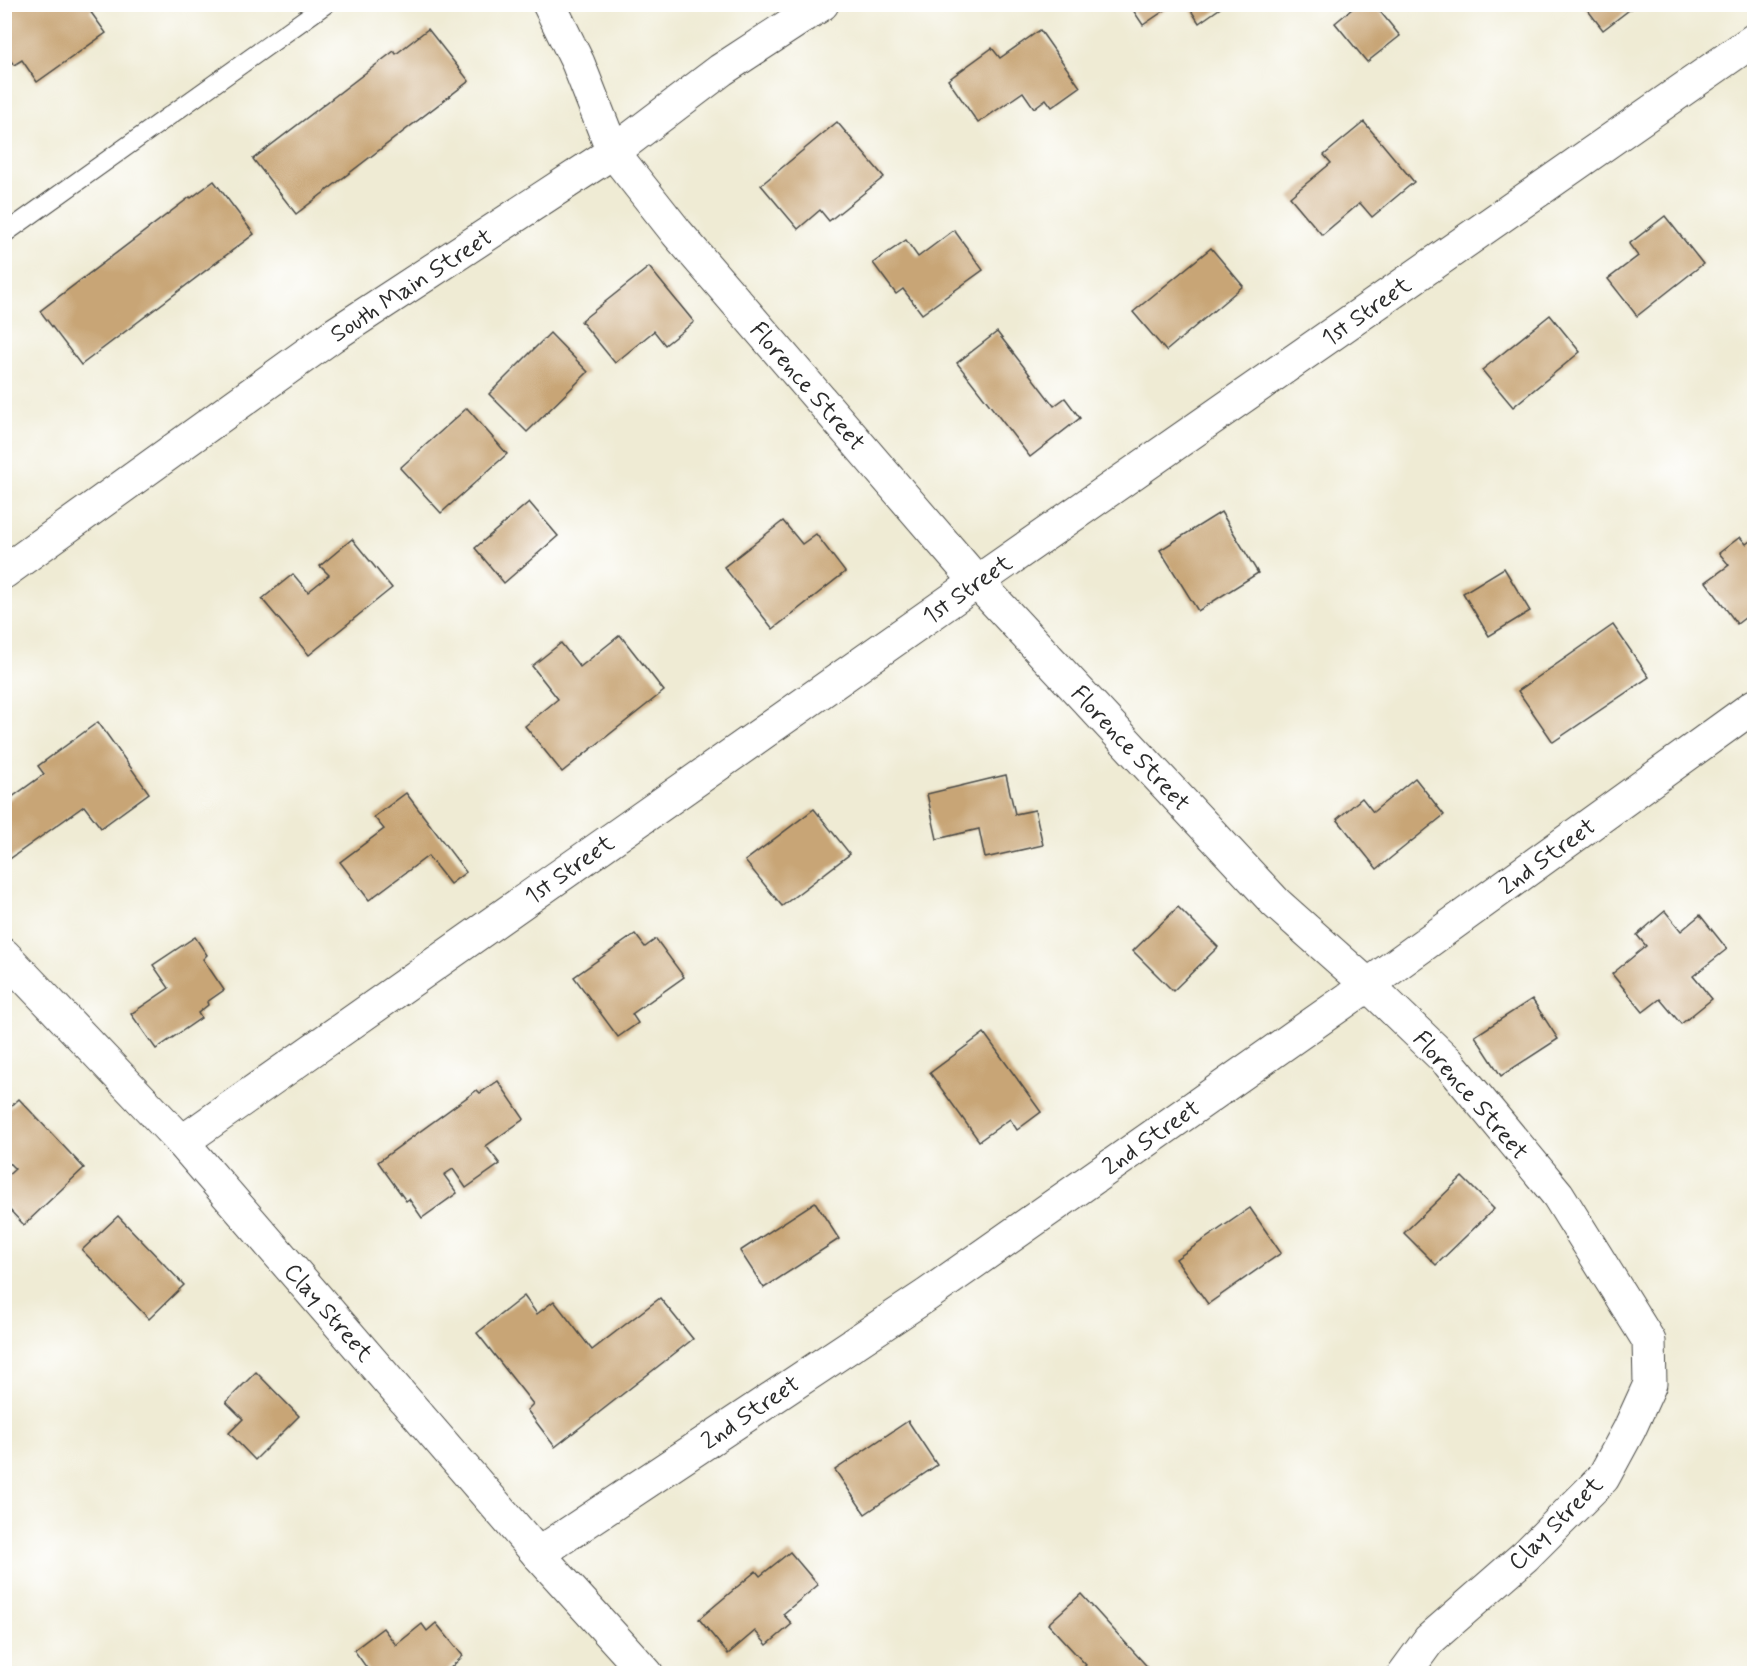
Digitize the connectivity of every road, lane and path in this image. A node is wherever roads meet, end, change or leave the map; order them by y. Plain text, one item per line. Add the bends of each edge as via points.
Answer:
1 (326, 4) edge
2 (549, 4) edge
3 (822, 4) edge
4 (1755, 40) edge
5 (612, 152) junction
6 (4, 234) edge
7 (4, 572) edge
8 (976, 582) junction
9 (1755, 706) edge
10 (4, 955) edge
11 (1368, 985) junction
12 (182, 1142) junction
13 (1649, 1341) joint
14 (538, 1554) junction
15 (647, 1674) edge
16 (1404, 1674) edge

1 - 6 lane
2 - 5 street, Florence Street via 578,63
3 - 5 street, South Main Street via 721,70
4 - 8 street, 1st Street
5 - 7 street, South Main Street via 332,336
5 - 8 street, Florence Street via 676,233
8 - 11 street, Florence Street via 1276,903
8 - 12 street, 1st Street
9 - 11 street, 2nd Street
10 - 12 street, Clay Street
11 - 13 street, Florence Street via 1448,1062 1558,1195
11 - 14 street, 2nd Street via 927,1294
12 - 14 street, Clay Street
13 - 16 street, Clay Street via 1650,1383 1603,1478 1525,1556 1429,1640
14 - 15 street, Clay Street

